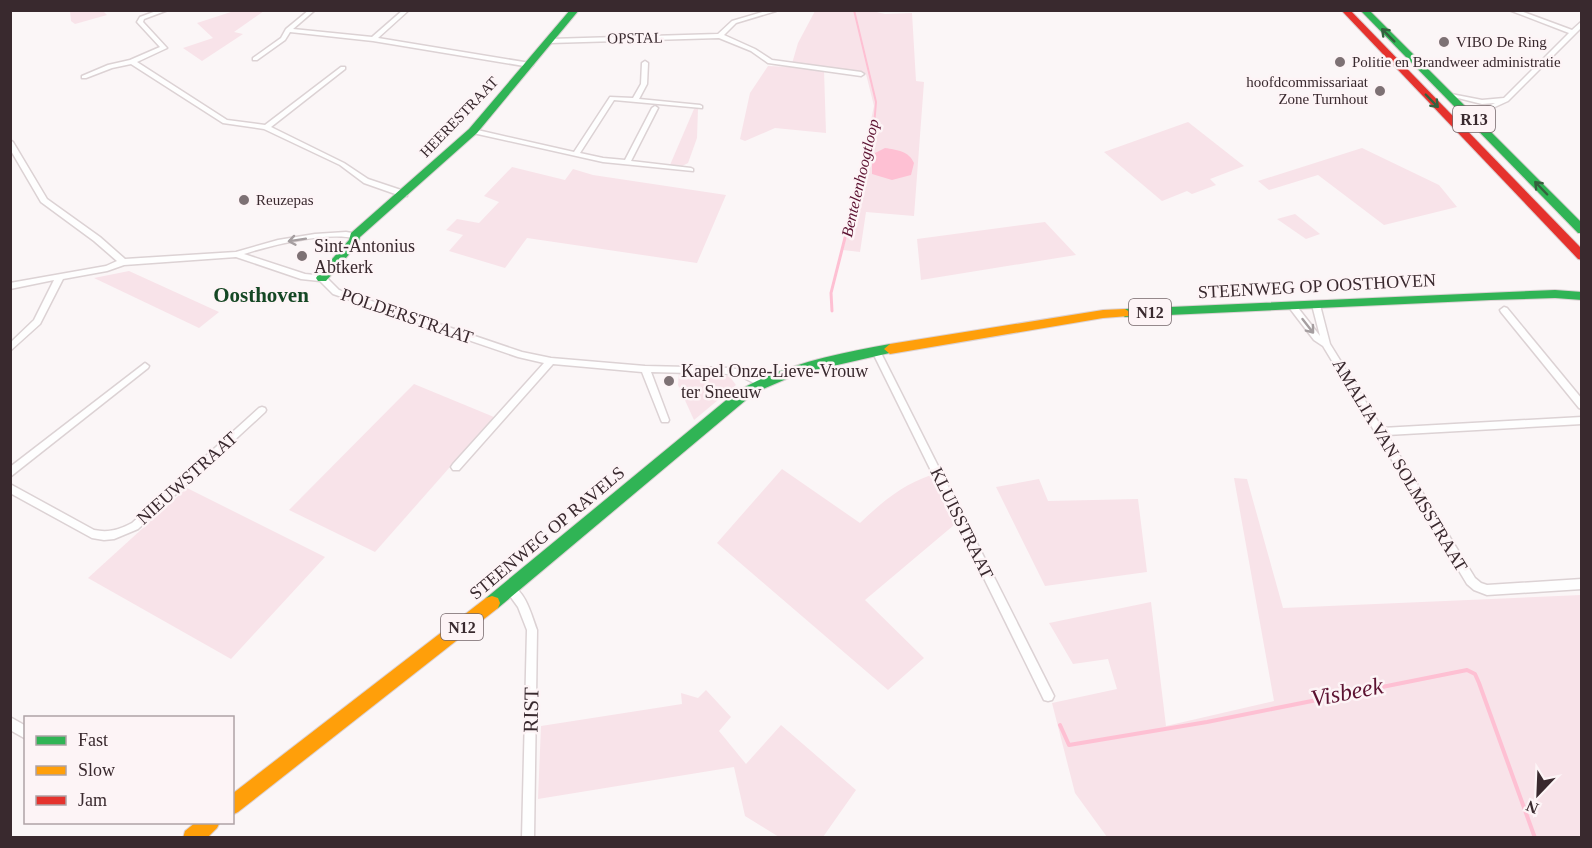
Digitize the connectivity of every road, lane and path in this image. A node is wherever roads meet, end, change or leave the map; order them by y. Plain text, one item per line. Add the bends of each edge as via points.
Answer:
1 (165, 10) edge
2 (313, 10) edge
3 (407, 10) edge
4 (575, 10) edge
5 (1345, 10) edge
6 (1364, 10) edge
7 (1511, 10) edge
8 (773, 11) edge
9 (1581, 23) edge
10 (288, 30) junction
11 (1571, 32) junction
12 (720, 36) junction
13 (373, 39) junction
14 (550, 40) junction
15 (255, 59) dead end
16 (132, 62) junction
17 (645, 63) dead end
18 (530, 65) junction
19 (343, 69) dead end
20 (861, 74) dead end
21 (84, 77) dead end
22 (1448, 94) junction
23 (635, 100) junction
24 (1506, 100) junction
25 (700, 107) dead end
26 (655, 108) dead end
27 (1471, 116) junction
28 (266, 127) junction
29 (473, 131) junction
30 (10, 142) edge
31 (576, 154) junction
32 (627, 163) junction
33 (691, 170) dead end
34 (404, 194) junction
35 (1581, 230) edge
36 (355, 236) junction
37 (236, 255) junction
38 (1581, 256) edge
39 (123, 262) junction
40 (60, 277) junction
41 (322, 278) junction
42 (10, 286) edge
43 (1581, 296) edge
44 (1316, 305) junction
45 (1292, 306) junction
46 (1504, 310) dead end
47 (1326, 344) junction
48 (10, 348) edge
49 (876, 351) junction
50 (551, 361) junction
51 (145, 366) dead end
52 (645, 369) junction
53 (760, 383) junction
54 (1581, 406) edge
55 (262, 410) dead end
56 (665, 420) dead end
57 (1581, 420) edge
58 (1381, 432) junction
59 (456, 467) dead end
60 (10, 473) edge
61 (10, 488) edge
62 (1581, 584) edge
63 (510, 589) junction
64 (1047, 696) dead end
65 (10, 723) edge
66 (24, 732) edge
67 (234, 804) edge
68 (209, 824) edge
69 (192, 837) edge
70 (528, 837) edge

1 - 16 street via 140,22 164,48
2 - 10 street
3 - 13 street
4 - 14 main road, HEERESTRAAT
5 -> 38 main road, R13
22 -> 6 main road, R13
7 - 11 street
8 - 12 street via 734,22
9 - 11 street
10 - 13 street
10 - 15 street via 283,39
11 - 24 street
12 - 14 street, OPSTAL
12 - 20 street, OPSTAL via 770,62
13 - 18 street
14 - 18 main road, HEERESTRAAT
16 - 21 street
16 - 28 street via 225,122
17 - 23 street via 644,84
18 - 29 main road, HEERESTRAAT
19 - 28 street
22 - 24 street via 1482,102
22 - 27 main road, R13
23 - 25 street
23 - 31 street via 609,100
24 - 27 street
26 - 32 street
35 -> 27 main road, R13
28 - 34 street via 342,164 366,181
29 - 31 street
29 - 34 main road, HEERESTRAAT
30 - 39 street via 44,200
31 - 32 street
32 - 33 street
34 - 36 main road, HEERESTRAAT
36 -> 37 street via 346,233 265,245
36 - 41 main road, HEERESTRAAT
37 - 39 street
37 - 41 street, POLDERSTRAAT via 304,277
39 - 40 street
40 - 42 street
40 - 48 street via 37,322
41 - 50 street, POLDERSTRAAT via 336,292 503,350
43 - 44 main road, STEENWEG OP OOSTHOVEN / N12 via 1545,294
44 - 45 main road, STEENWEG OP OOSTHOVEN / N12
44 - 47 street, AMALIA VAN SOLMSSTRAAT
45 -> 47 street, AMALIA VAN SOLMSSTRAAT
45 - 49 main road, STEENWEG OP OOSTHOVEN / N12 via 1103,314
46 - 54 street
47 - 58 street, AMALIA VAN SOLMSSTRAAT
49 - 53 main road, STEENWEG OP RAVELS / N12 via 804,365
49 - 64 street, KLUISSTRAAT
50 - 52 street, POLDERSTRAAT
50 - 59 street
51 - 60 street
52 - 53 street, POLDERSTRAAT via 731,371
52 - 56 street
53 - 63 main road, STEENWEG OP RAVELS / N12 via 659,462
55 - 61 street, NIEUWSTRAAT via 135,526 112,537 92,534
57 - 58 street
58 - 62 street, AMALIA VAN SOLMSSTRAAT via 1478,587 1487,590
63 - 67 main road, STEENWEG OP RAVELS / N12
63 - 70 street, RIST via 522,604 532,630
65 - 66 street
68 - 69 main road

